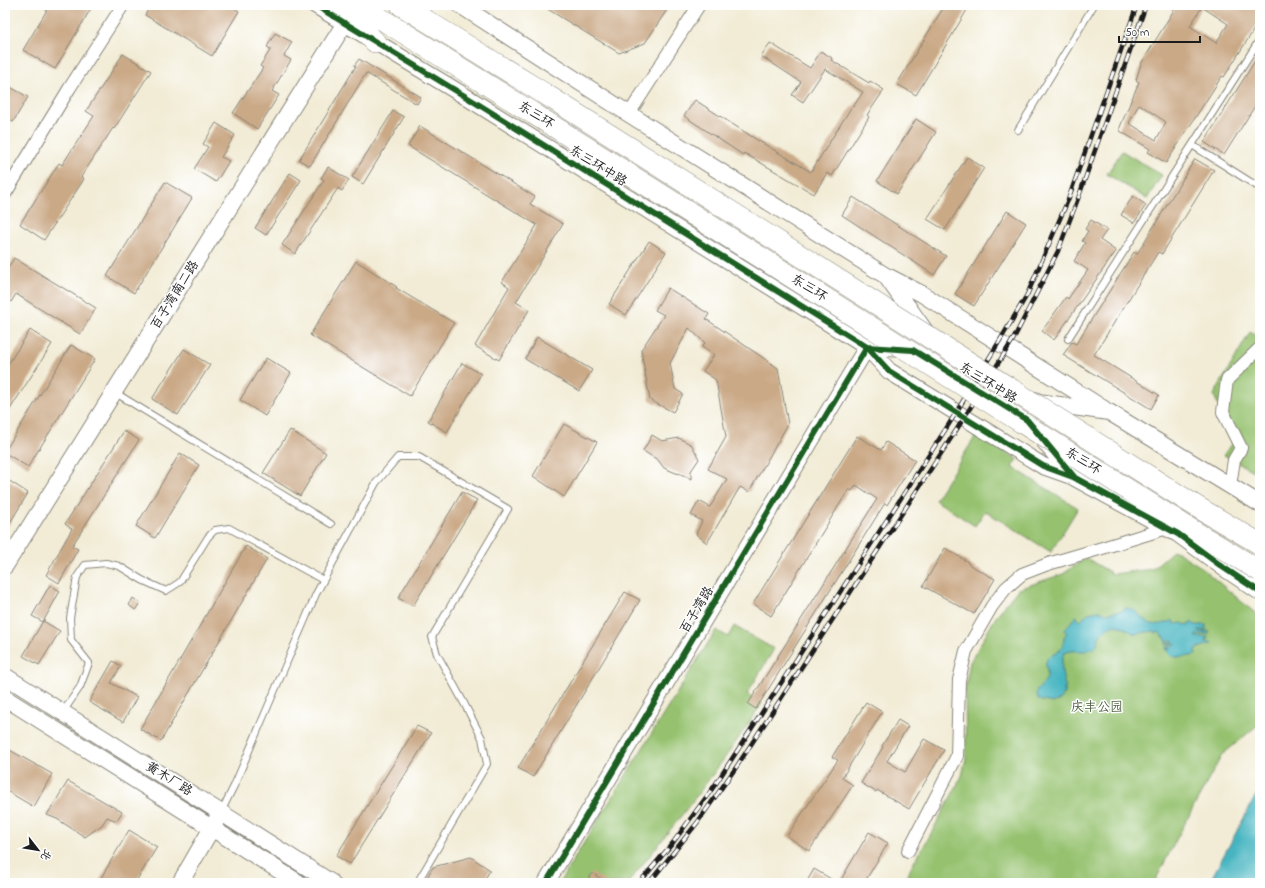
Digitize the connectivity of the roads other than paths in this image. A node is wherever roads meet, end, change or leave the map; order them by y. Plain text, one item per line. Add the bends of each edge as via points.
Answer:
1 (124, 5) edge
2 (315, 5) edge
3 (359, 5) edge
4 (460, 5) edge
5 (699, 5) edge
6 (1094, 5) edge
7 (402, 6) edge
8 (343, 14) edge
9 (1260, 40) edge
10 (375, 42) joint
11 (629, 114) junction
12 (1018, 130) dead end
13 (1192, 145) junction
14 (1260, 188) edge
15 (5, 194) edge
16 (886, 276) junction
17 (925, 331) junction
18 (1068, 339) dead end
19 (867, 347) junction
20 (1260, 348) edge
21 (913, 350) junction
22 (114, 392) junction
23 (1038, 402) junction
24 (1109, 412) junction
25 (1026, 420) junction
26 (1075, 478) junction
27 (1231, 479) dead end
28 (1260, 504) edge
29 (331, 524) dead end
30 (1167, 528) junction
31 (1260, 544) edge
32 (5, 566) edge
33 (1260, 571) edge
34 (323, 580) junction
35 (1260, 592) edge
36 (5, 676) edge
37 (5, 698) edge
38 (63, 713) junction
39 (221, 813) junction
40 (212, 828) junction
41 (908, 851) dead end
42 (180, 883) edge
43 (299, 883) edge
44 (332, 883) edge
45 (417, 883) edge
46 (546, 883) edge

1 - 15 street
2 - 8 street
3 - 33 highway, 东三环, bridge
4 - 11 street, 东三环中路
5 - 11 street
6 - 12 lane
7 - 31 highway, 东三环, bridge
8 - 10 highway
8 - 22 street, 百子湾南二路
9 - 13 lane
10 - 19 street, 东三环中路
11 - 16 street, 东三环中路
13 - 14 lane
13 - 18 lane
16 - 17 street, 东三环中路
16 - 24 street, 东三环中路 via 922,294
17 - 21 street
17 - 23 street, 东三环中路
19 - 21 street, 东三环中路
19 - 26 street, 东三环中路 via 890,372 1043,466
19 - 46 street, 百子湾路
20 - 27 street via 1227,380 1223,412 1241,448 1234,460
21 - 25 street, 东三环中路
22 - 29 lane
22 - 32 street, 百子湾南二路
23 - 24 street, 东三环中路
23 - 25 street
24 - 28 street, 东三环中路
25 - 26 street, 东三环中路
26 - 30 street, 东三环中路
30 - 35 street, 东三环中路
30 - 41 street via 1048,564 1022,574 1006,588 992,606 966,651 959,680 957,756
34 - 38 lane via 229,528 215,530 180,582 166,591 119,566 86,565 78,577 70,618 70,640 89,663 80,687
34 - 39 lane
34 - 45 lane via 376,483 398,457 419,457 508,509 432,637 437,654 482,738 487,764
36 - 38 street, 黄木厂路
37 - 40 street, 黄木厂路
38 - 39 street, 黄木厂路
39 - 40 street
39 - 44 street, 黄木厂路
40 - 42 street
40 - 43 street, 黄木厂路

